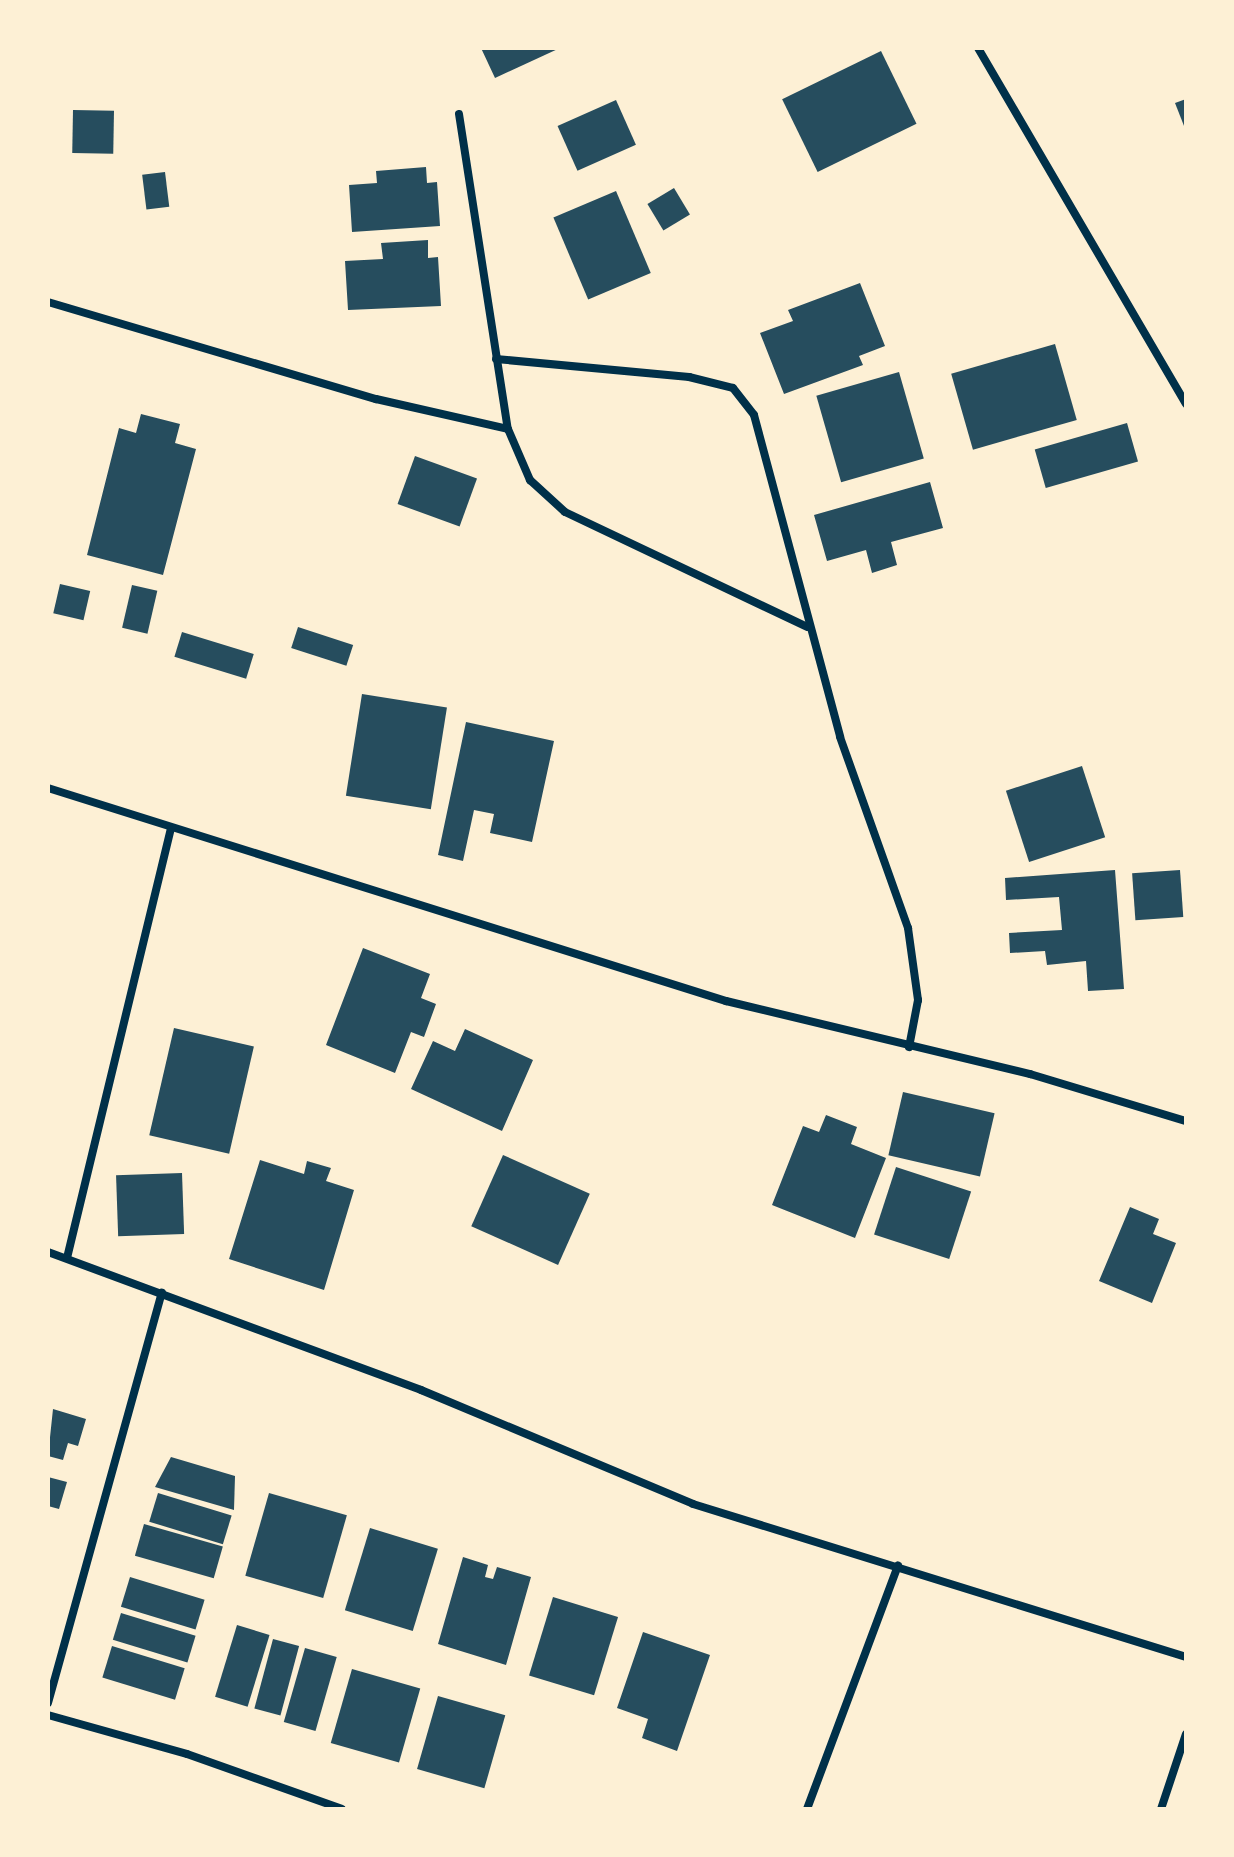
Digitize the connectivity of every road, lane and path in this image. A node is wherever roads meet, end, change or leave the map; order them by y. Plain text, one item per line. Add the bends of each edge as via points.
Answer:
1 (978, 48) edge
2 (459, 114) dead end
3 (48, 302) edge
4 (496, 359) junction
5 (1186, 404) edge
6 (508, 429) junction
7 (807, 627) junction
8 (48, 788) edge
9 (171, 829) junction
10 (909, 1047) junction
11 (1186, 1121) edge
12 (48, 1252) edge
13 (67, 1258) junction
14 (162, 1293) junction
15 (898, 1565) junction
16 (1186, 1657) edge
17 (48, 1703) edge
18 (48, 1715) edge
19 (1186, 1734) edge
20 (342, 1809) edge
21 (807, 1809) edge
22 (1161, 1809) edge

1 - 5 street
2 - 4 street
3 - 6 street via 376,399
4 - 6 street
4 - 7 street via 733,388 754,415
6 - 7 street via 530,480 565,512
7 - 10 street via 908,928 918,1000
8 - 9 street
9 - 10 street via 726,1001
9 - 13 street
10 - 11 street
12 - 13 street
13 - 14 street
14 - 15 street via 693,1504
14 - 17 street
15 - 16 street
15 - 21 street
18 - 20 street via 187,1754
19 - 22 street

